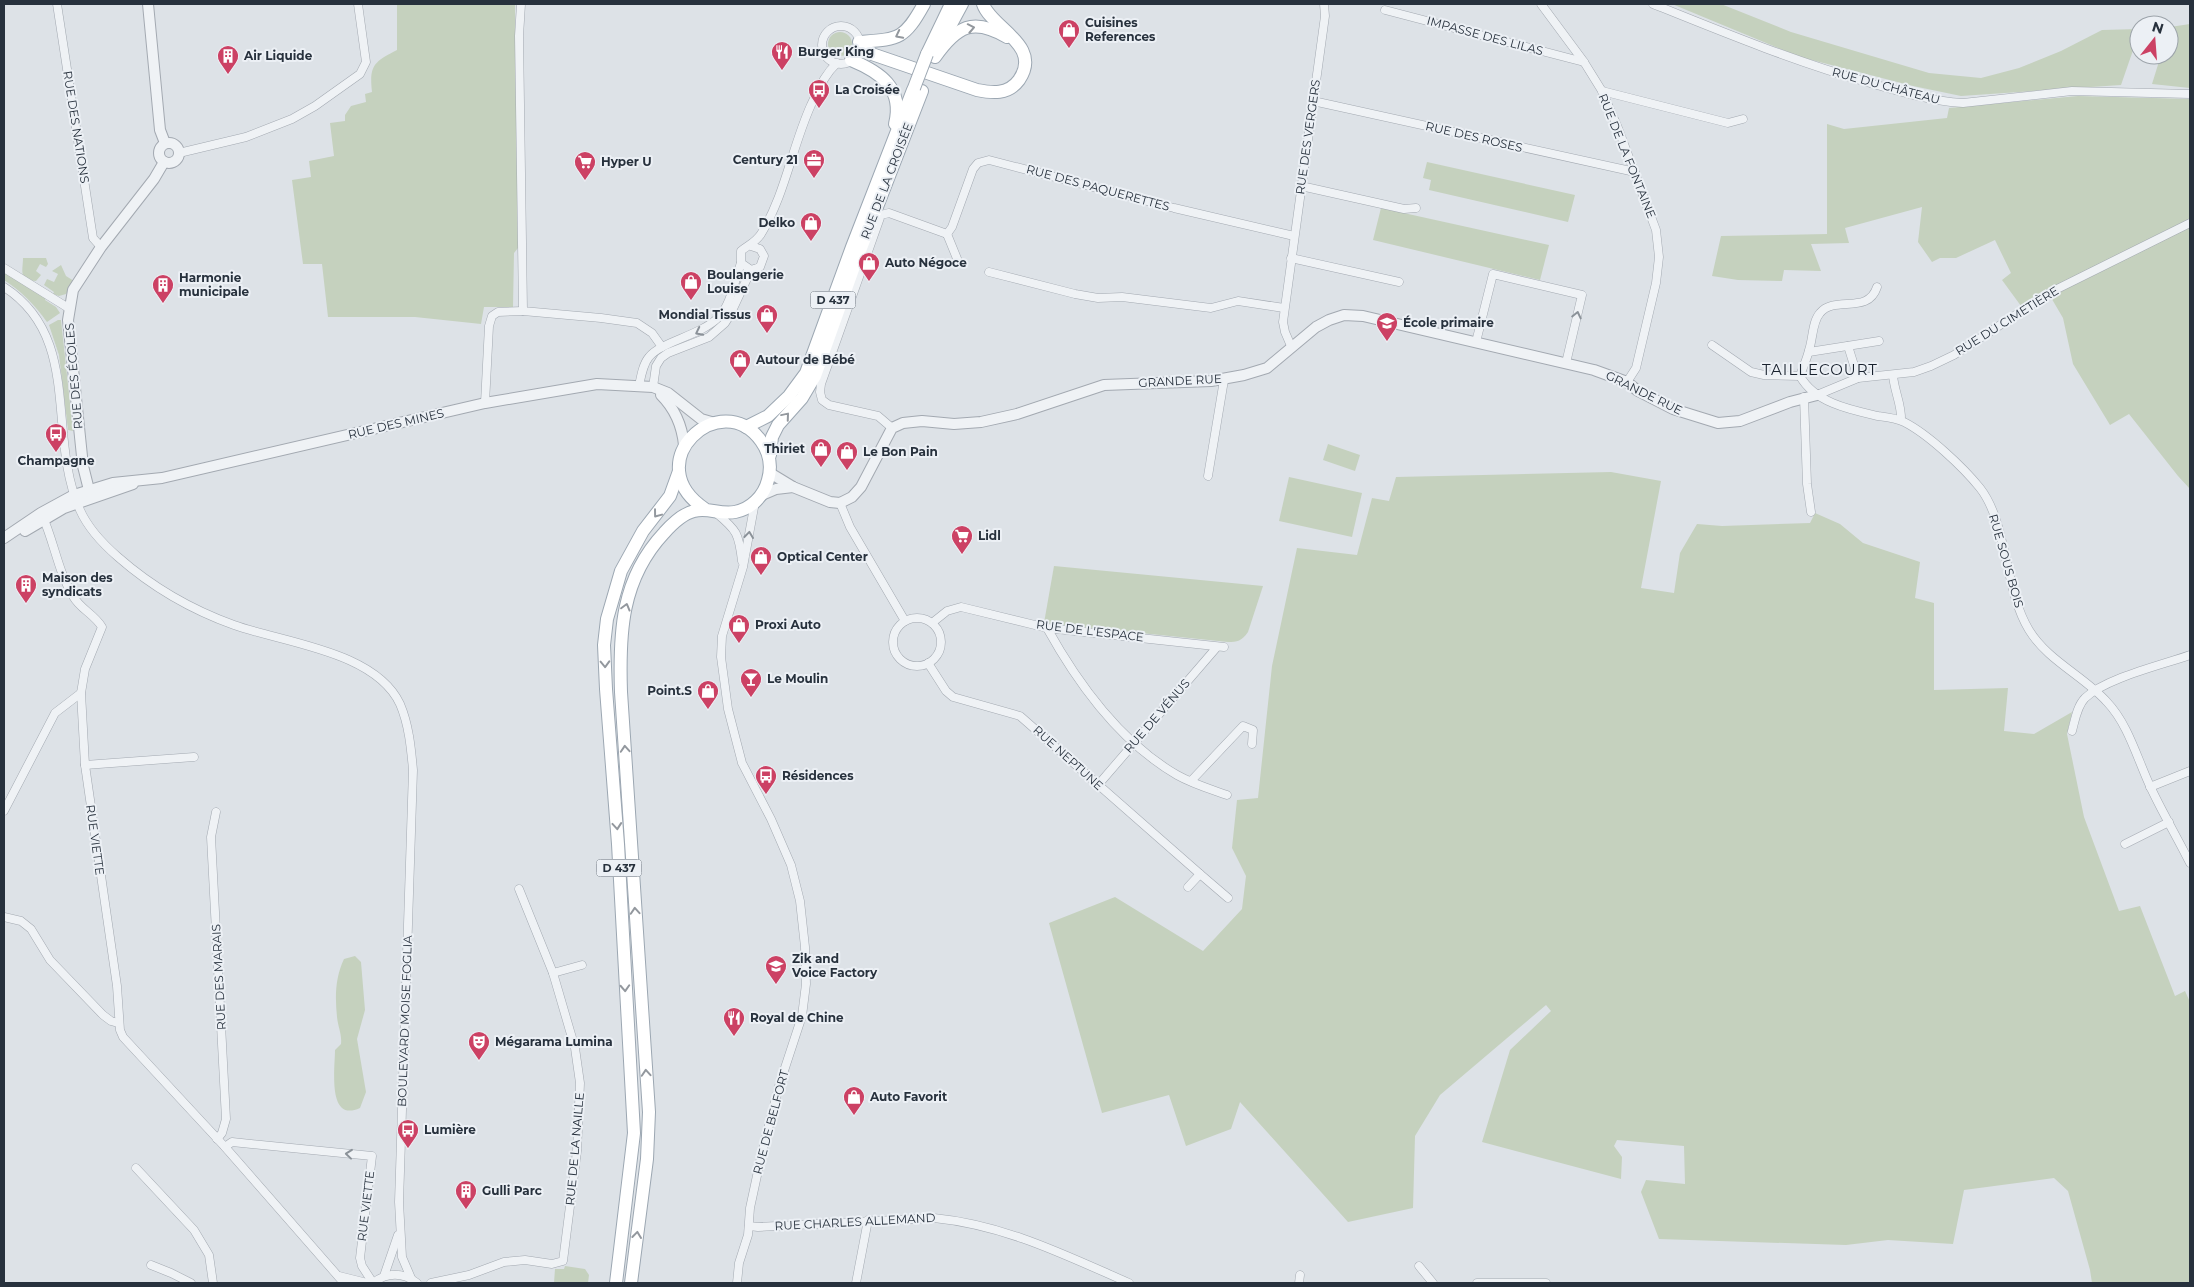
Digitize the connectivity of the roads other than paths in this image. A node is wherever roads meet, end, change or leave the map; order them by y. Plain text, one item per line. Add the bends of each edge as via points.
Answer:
1 (57, 4) edge
2 (148, 4) edge
3 (358, 4) edge
4 (521, 4) edge
5 (924, 4) edge
6 (951, 4) edge
7 (962, 4) edge
8 (983, 4) edge
9 (1324, 4) edge
10 (1541, 4) edge
11 (1653, 4) edge
12 (1386, 10) dead end
13 (1017, 42) junction
14 (856, 51) junction
15 (931, 55) junction
16 (826, 56) junction
17 (1584, 62) junction
18 (838, 63) junction
19 (826, 74) junction
20 (918, 89) junction
21 (1602, 92) junction
22 (2190, 94) edge
23 (1313, 101) junction
24 (1743, 119) dead end
25 (165, 143) junction
26 (889, 150) junction
27 (179, 153) junction
28 (164, 162) junction
29 (1635, 172) junction
30 (1301, 186) junction
31 (1416, 208) dead end
32 (2190, 223) edge
33 (761, 234) junction
34 (947, 234) junction
35 (1294, 236) junction
36 (751, 246) junction
37 (102, 247) junction
38 (760, 249) junction
39 (1291, 258) junction
40 (958, 261) dead end
41 (741, 263) junction
42 (4, 268) edge
43 (751, 270) junction
44 (989, 272) dead end
45 (1399, 282) dead end
46 (4, 287) edge
47 (1877, 287) dead end
48 (1284, 308) junction
49 (70, 309) junction
50 (522, 311) junction
51 (1879, 341) dead end
52 (1476, 342) junction
53 (1712, 345) dead end
54 (1291, 346) junction
55 (1848, 346) junction
56 (662, 347) junction
57 (1809, 352) junction
58 (1566, 363) junction
59 (1893, 375) junction
60 (1800, 376) junction
61 (1858, 378) junction
62 (1224, 380) junction
63 (1627, 382) junction
64 (639, 386) junction
65 (653, 387) junction
66 (1817, 395) junction
67 (1804, 397) junction
68 (485, 404) junction
69 (1901, 420) junction
70 (715, 423) junction
71 (746, 427) junction
72 (892, 428) junction
73 (684, 446) junction
74 (770, 467) junction
75 (679, 471) junction
76 (1208, 476) dead end
77 (793, 487) junction
78 (90, 494) junction
79 (758, 498) junction
80 (76, 499) junction
81 (840, 502) junction
82 (711, 511) junction
83 (1811, 512) dead end
84 (42, 516) junction
85 (4, 538) edge
86 (4, 544) edge
87 (743, 567) junction
88 (904, 621) junction
89 (932, 623) junction
90 (1047, 628) junction
91 (1220, 647) joint
92 (2190, 655) edge
93 (928, 663) junction
94 (2095, 692) junction
95 (81, 693) junction
96 (2072, 731) dead end
97 (1134, 744) junction
98 (1252, 744) dead end
99 (194, 757) dead end
100 (85, 766) junction
101 (2190, 771) edge
102 (1191, 781) junction
103 (1098, 785) junction
104 (2150, 787) junction
105 (1227, 795) dead end
106 (4, 811) edge
107 (216, 812) dead end
108 (2169, 822) junction
109 (2126, 844) dead end
110 (2190, 862) edge
111 (1200, 874) junction
112 (1188, 887) dead end
113 (519, 889) dead end
114 (1228, 898) dead end
115 (4, 917) edge
116 (582, 965) dead end
117 (553, 973) junction
118 (118, 1023) junction
119 (217, 1139) junction
120 (224, 1147) junction
121 (136, 1168) dead end
122 (868, 1220) junction
123 (749, 1226) junction
124 (400, 1231) junction
125 (151, 1265) dead end
126 (1419, 1266) dead end
127 (469, 1275) junction
128 (338, 1276) junction
129 (384, 1276) junction
130 (414, 1281) edge
131 (190, 1283) edge
132 (212, 1283) edge
133 (344, 1283) edge
134 (367, 1283) edge
135 (373, 1283) edge
136 (430, 1283) edge
137 (457, 1283) edge
138 (616, 1283) edge
139 (631, 1283) edge
140 (737, 1283) edge
141 (856, 1283) edge
142 (1129, 1283) edge
143 (1433, 1283) edge
144 (1477, 1283) edge
145 (1546, 1283) edge

1 - 37 street, RUE DES NATIONS via 93,238
2 - 25 street via 160,130
3 - 27 street via 366,62 360,74 292,119 246,137
4 - 50 street
5 -> 14 main road via 908,30
6 - 15 main road, D 437
7 - 15 main road, D 437
8 - 13 main road
9 - 23 street, RUE DES VERGERS
10 - 17 street, RUE DE LA FONTAINE
11 - 22 street, RUE DU CHÂTEAU via 1818,68 1948,102 2072,91
12 - 17 street, IMPASSE DES LILAS
13 - 14 main road via 1025,65 1021,76 1010,88 992,93
15 -> 13 main road via 960,30 973,26 985,26
14 - 16 street via 858,36 850,28 842,26 830,29 823,39
14 - 18 street
14 - 26 main road via 869,67 882,76 896,101 897,116
15 - 20 main road, D 437, bridge
16 - 18 street
16 - 19 street
17 - 21 street, RUE DE LA FONTAINE
18 - 19 street
19 - 33 street via 800,129 783,187
20 - 26 main road, D 437
74 -> 20 main road, RUE DE LA CROISÉE / D 437 via 772,437 815,376
21 - 24 street via 1728,123
21 - 29 street, RUE DE LA FONTAINE
23 - 29 street, RUE DES ROSES
23 - 30 street, RUE DES VERGERS
25 - 27 street via 174,144
25 - 28 street via 158,152
26 - 71 main road, D 437 via 806,372 789,396 768,416
27 - 28 street via 175,161
28 - 37 street, RUE DES ÉCOLES
29 - 63 street, RUE DE LA FONTAINE via 1656,230 1659,257 1636,368
30 - 31 street via 1404,210
30 - 35 street, RUE DES VERGERS
32 - 59 street, RUE DU CIMETIÈRE via 2051,292 1954,355 1914,372
33 - 36 street
33 - 38 street
34 - 35 street, RUE DES PAQUERETTES via 973,169 978,163 989,160
34 - 40 street
34 - 72 street via 889,214 881,215 822,384 822,400 829,405 878,416
35 - 39 street, RUE DES VERGERS
36 - 38 street
36 - 41 street via 741,251
37 - 49 street, RUE DES ÉCOLES via 76,284
38 - 43 street via 764,256 762,264
39 - 45 street
39 - 48 street, RUE DES VERGERS
41 - 43 street
41 -> 56 street via 721,315 708,326
42 - 49 street
43 - 65 street via 725,323 709,337 668,352 661,358 656,366
44 - 48 street via 1098,298 1122,297 1211,308 1238,301
46 - 80 street, BOULEVARD MOISE FOGLIA via 30,308 50,342 66,465
47 - 57 street via 1866,302 1829,306 1821,311
48 - 54 street, RUE DES VERGERS via 1284,332
49 - 78 street, RUE DES ÉCOLES via 68,320 81,452
50 - 56 street via 636,323 652,333
50 - 68 street via 498,312 492,316
51 - 55 street
52 - 54 street, GRANDE RUE via 1363,316 1344,315 1316,327
52 - 58 street, GRANDE RUE
58 -> 52 street via 1582,295 1493,274
53 - 60 street via 1751,372
54 - 62 street, GRANDE RUE via 1267,368
55 - 57 street
55 - 61 street
56 - 64 street via 650,356 642,370
57 - 60 street
58 - 63 street, GRANDE RUE via 1613,375
59 - 61 street, RUE DU CIMETIÈRE
59 - 69 street
60 - 66 street
61 - 66 street, RUE DU CIMETIÈRE
62 - 72 street, GRANDE RUE via 1104,385 1000,418 954,424 903,422
62 - 76 street
63 - 67 street, GRANDE RUE via 1658,402 1718,423 1740,421
64 - 65 street, RUE DES MINES
64 - 68 street, RUE DES MINES via 597,384
65 - 70 street, RUE DES MINES via 701,419
65 - 73 street via 676,414
66 - 67 street, GRANDE RUE
66 - 69 street, RUE SOUS BOIS via 1842,407
67 - 83 street
68 - 78 street, RUE DES MINES
69 - 94 street, RUE SOUS BOIS via 1938,446 1980,488 1995,518 2014,596 2030,631
70 - 71 main road
70 - 73 main road via 697,431
71 - 74 main road via 766,447
72 - 81 street via 861,487 852,497
73 - 75 main road
74 - 77 street
74 - 79 main road
75 - 82 main road via 685,491 694,502
75 -> 138 main road, D 437 via 670,496 643,531 621,571 607,619 604,645 634,1133
77 - 79 street via 776,489
77 - 81 street via 830,502
78 - 80 street, RUE DES MINES
79 - 82 main road via 737,512
87 -> 79 street
80 - 84 street, RUE DES MINES
80 - 124 street, BOULEVARD MOISE FOGLIA via 97,536 119,558 168,594 235,626 338,655 364,667 399,702 406,719 413,770
81 - 88 street via 850,527
82 - 87 street via 732,526 740,540
139 -> 82 main road, D 437 via 647,1159 649,1112 620,639 632,586 654,544 685,514
84 - 85 street, RUE DES MINES
84 - 86 street, RUE DES MINES
84 - 95 street, RUE VIETTE via 72,595 102,627 85,669
87 - 123 street, RUE DE BELFORT via 722,636 721,657 728,709 742,762 791,865 800,901 806,984 802,1016 778,1086 761,1157
88 - 89 street via 916,618
88 - 93 street via 894,633 894,649 898,657 912,665
89 - 90 street, RUE DE L'ESPACE via 947,610 961,606
89 - 93 street via 941,641 938,654
90 - 91 street, RUE DE L'ESPACE
90 - 97 street via 1080,682
91 - 97 street, RUE DE VÉNUS
92 - 94 street via 2110,683
93 - 103 street, RUE NEPTUNE via 953,697 1020,716
94 - 96 street via 2080,705
94 - 104 street, RUE SOUS BOIS via 2107,701 2120,719
95 - 100 street, RUE VIETTE
95 - 106 street via 55,713
97 - 102 street via 1177,775
97 - 103 street, RUE DE VÉNUS
98 - 102 street via 1253,730 1243,726
99 - 100 street
100 - 118 street, RUE VIETTE via 116,986
101 - 104 street
102 - 105 street
103 - 111 street, RUE NEPTUNE
104 - 108 street, RUE SOUS BOIS
107 - 119 street, RUE DES MARAIS via 211,837 226,1119
108 - 109 street
108 - 110 street, RUE SOUS BOIS
111 - 112 street
111 - 114 street, RUE NEPTUNE
113 - 117 street, RUE DE LA NAILLE
115 - 118 street via 21,920 31,929 50,960 103,1015
116 - 117 street
117 - 127 street, RUE DE LA NAILLE via 575,1048 580,1083 577,1151 563,1261 552,1264 525,1260 504,1262
118 - 119 street, RUE VIETTE via 123,1036
119 - 120 street, RUE VIETTE
120 - 128 street, RUE VIETTE
135 -> 120 street, RUE VIETTE via 360,1258 372,1156 232,1142
121 - 132 street via 194,1230 209,1255
122 - 123 street, RUE CHARLES ALLEMAND
122 - 141 street
122 - 142 street, RUE CHARLES ALLEMAND via 934,1218 985,1225
123 - 140 street, RUE DE BELFORT
124 - 129 street, BOULEVARD MOISE FOGLIA
124 - 130 street, BOULEVARD MOISE FOGLIA via 402,1257
125 - 131 street
126 - 143 street
127 - 136 street
127 - 137 street
128 - 133 street, RUE VIETTE
128 - 134 street
129 - 130 street via 393,1274
129 - 135 street
144 - 145 street

